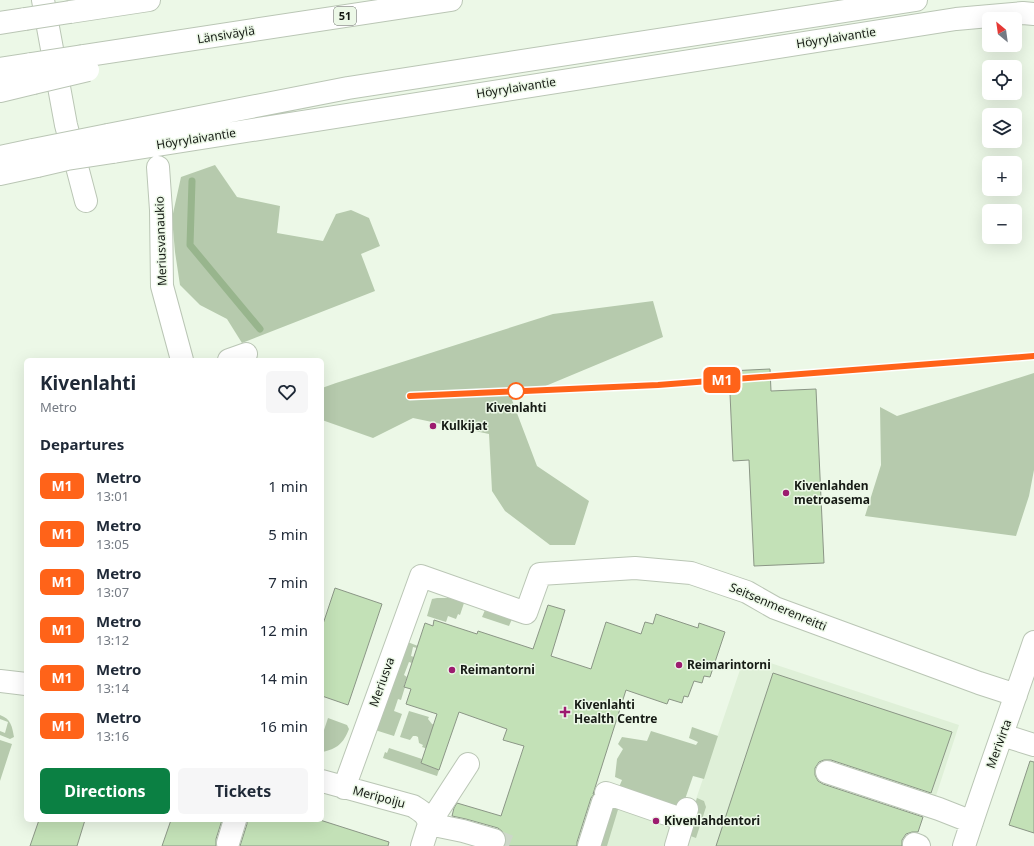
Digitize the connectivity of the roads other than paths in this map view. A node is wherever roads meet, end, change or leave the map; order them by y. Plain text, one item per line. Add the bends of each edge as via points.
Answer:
1 (43, 0) edge
2 (149, 0) edge
3 (451, 0) edge
4 (916, 0) edge
5 (1034, 14) edge
6 (0, 23) edge
7 (0, 69) edge
8 (32, 74) junction
9 (0, 91) edge
10 (110, 144) junction
11 (0, 157) edge
12 (35, 158) junction
13 (158, 167) dead end
14 (0, 174) edge
15 (86, 201) dead end
16 (181, 358) edge
17 (421, 576) joint
18 (1034, 642) edge
19 (0, 681) edge
20 (24, 684) edge
21 (1016, 695) junction
22 (1002, 735) junction
23 (1031, 744) edge
24 (468, 764) dead end
25 (827, 772) dead end
26 (324, 782) edge
27 (344, 788) junction
28 (234, 822) edge
29 (972, 822) junction
30 (429, 824) junction
31 (494, 840) tunnel mouth
32 (228, 843) dead end
33 (422, 846) edge
34 (589, 846) edge
35 (676, 846) edge
36 (964, 846) edge

1 - 15 main road via 66,125
2 - 6 main road, bridge
3 - 8 main road, Länsiväylä / 51, bridge via 238,33
4 - 10 main road, Höyrylaivantie via 348,88
5 - 10 main road, Höyrylaivantie via 956,19
7 - 8 main road, Länsiväylä / 51
8 - 9 main road
10 - 12 main road, Höyrylaivantie, bridge via 67,159
11 - 12 main road, Höyrylaivantie
12 - 14 main road, Höyrylaivantie
13 - 16 main road, Meriusvanaukio via 162,286
17 - 21 main road, Seitsenmerenreitti via 526,613 540,574 635,568 691,573 748,592 775,608 979,684
17 - 27 main road, Meriusva
18 - 21 main road, Merivirta
19 - 20 main road
21 - 22 main road, Merivirta
22 - 23 main road
22 - 29 main road, Merivirta
24 - 30 main road
25 - 29 main road
26 - 27 main road, Meripoiju
27 - 30 main road, Meripoiju via 413,806 425,814
28 - 32 main road
29 - 36 main road, Merivirta
30 - 31 main road via 463,830
30 - 33 main road
34 - 35 main road via 605,797 685,815

